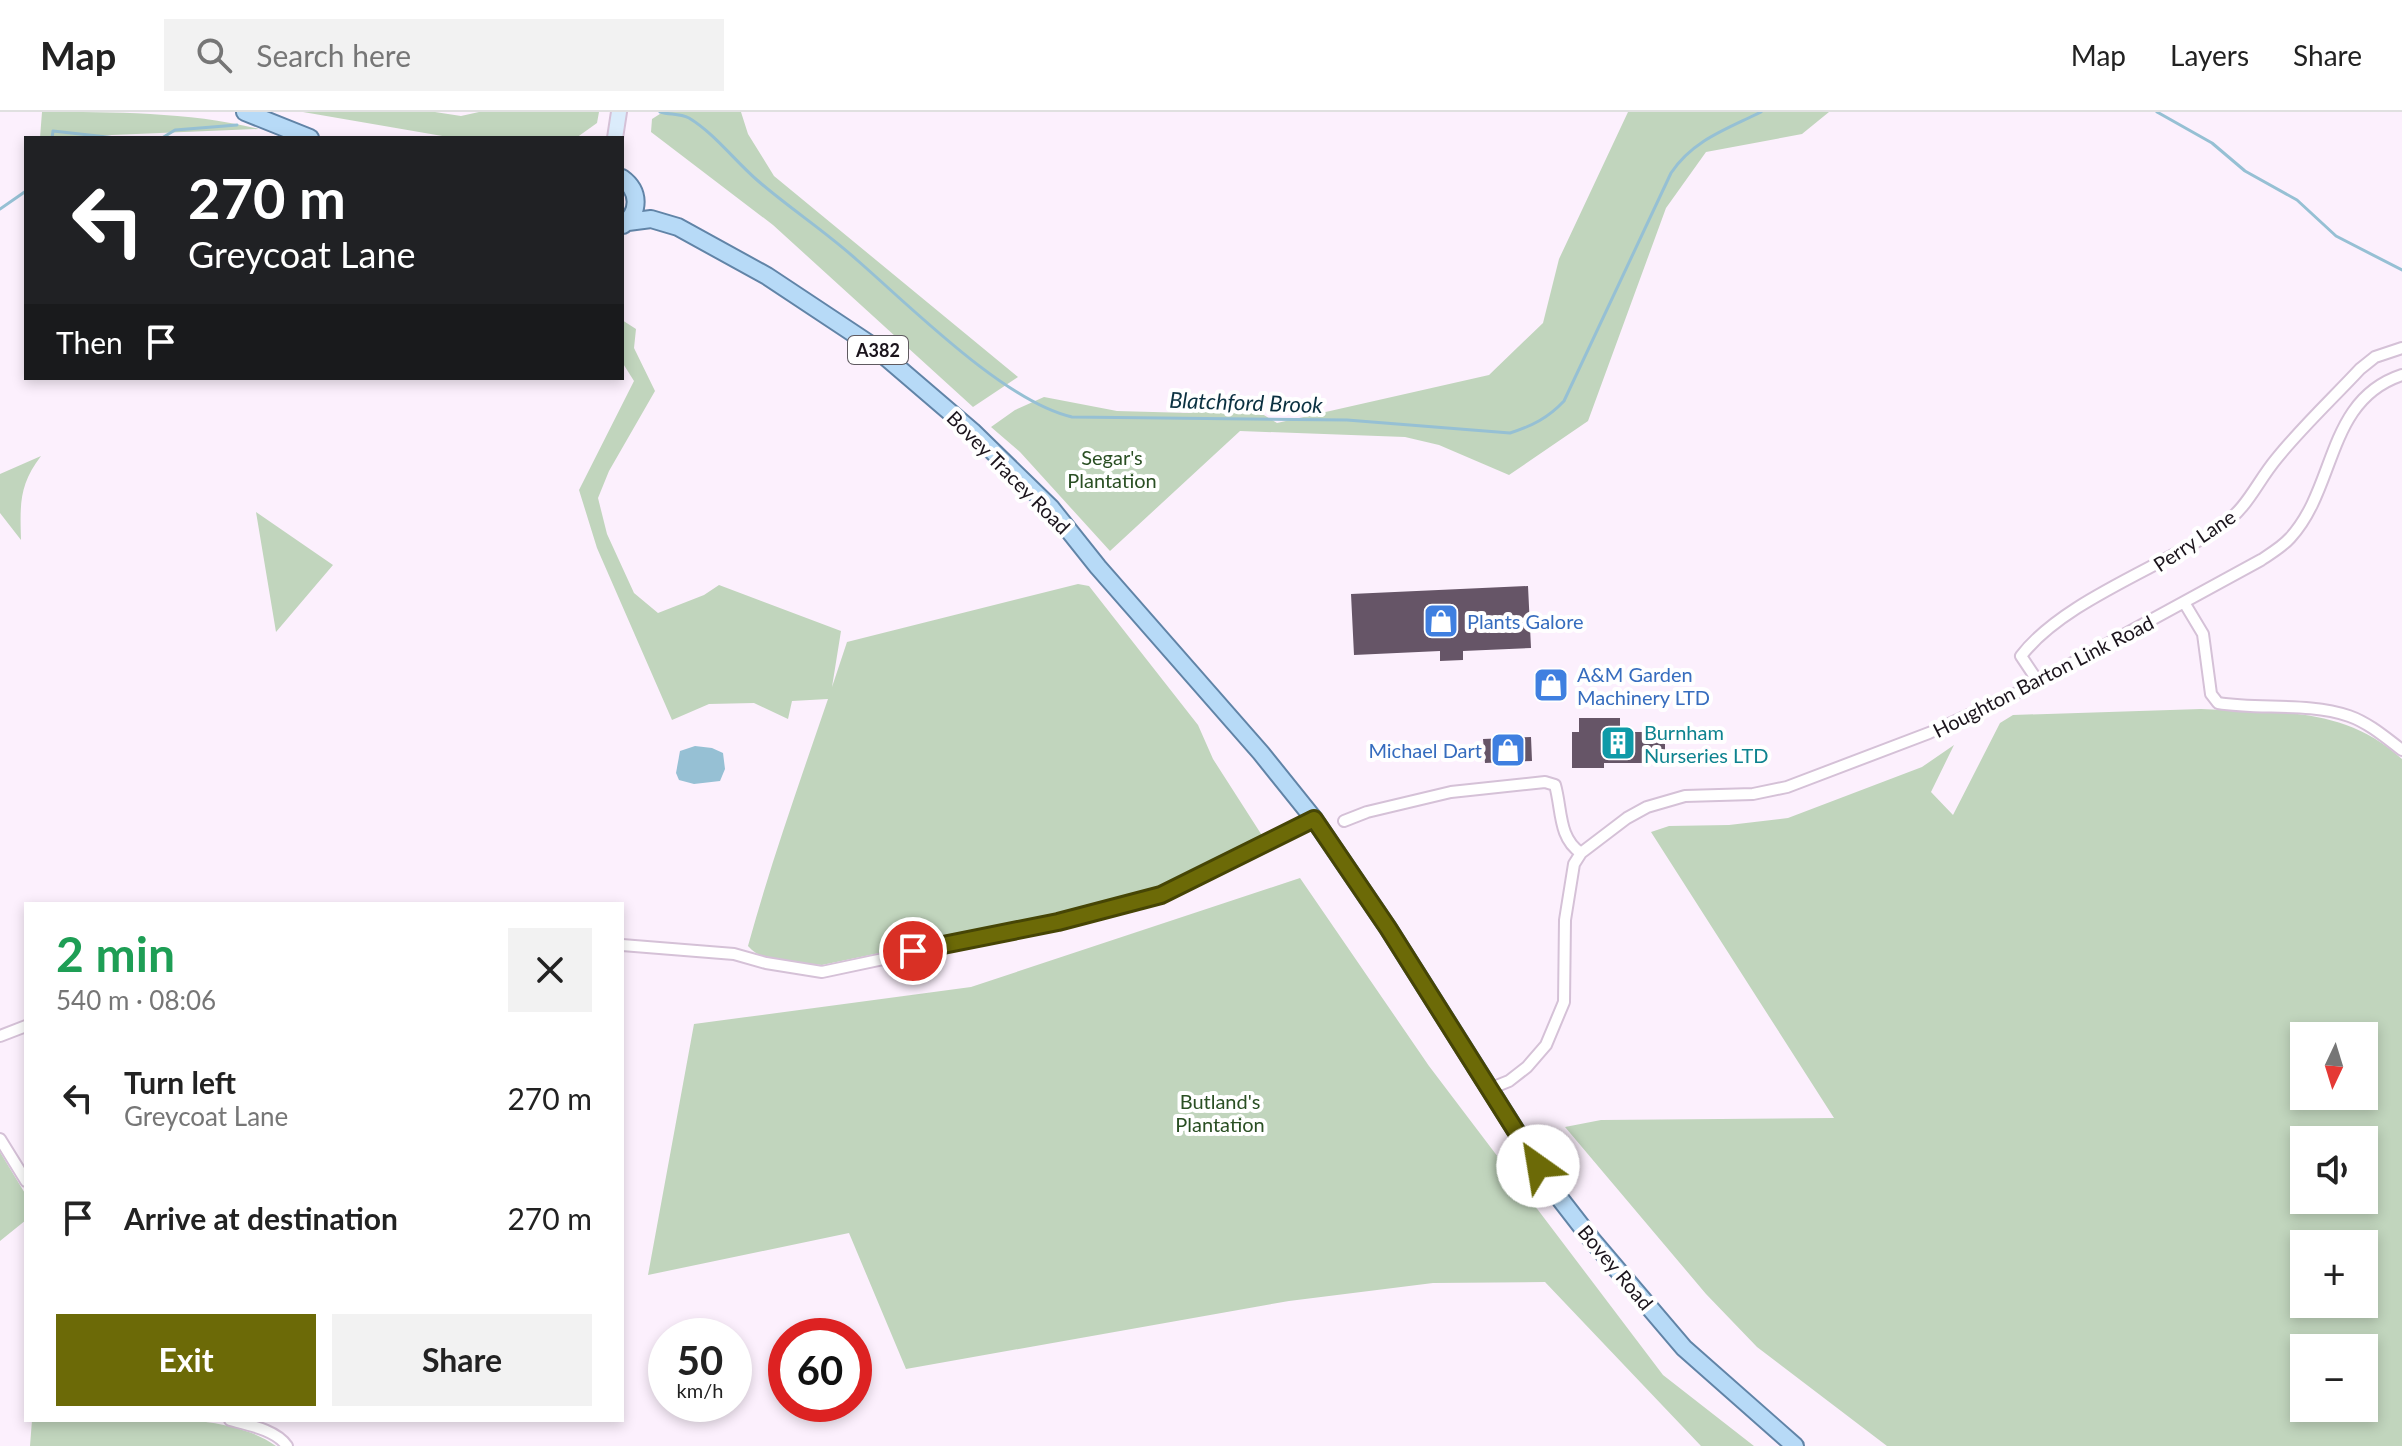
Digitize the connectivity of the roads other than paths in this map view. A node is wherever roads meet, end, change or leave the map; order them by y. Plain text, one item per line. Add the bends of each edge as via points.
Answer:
1 (245, 112) edge
2 (619, 112) edge
3 (305, 136) edge
4 (615, 136) edge
5 (624, 180) edge
6 (635, 194) junction
7 (625, 224) edge
8 (678, 227) junction
9 (2402, 348) edge
10 (2402, 375) edge
11 (2185, 604) junction
12 (2037, 680) junction
13 (2402, 750) edge
14 (1314, 819) junction
15 (1344, 821) dead end
16 (1581, 853) junction
17 (624, 945) edge
18 (24, 1027) edge
19 (0, 1036) edge
20 (1489, 1089) junction
21 (0, 1139) edge
22 (24, 1178) edge
23 (237, 1422) edge
24 (287, 1446) edge
25 (1795, 1446) edge

1 - 3 main road
2 - 4 street
5 - 6 main road
6 - 7 main road via 636,208
6 - 8 main road, Bovey Tracey Road / A382 via 673,218
7 - 8 main road, Bovey Tracey Road / A382 via 651,219
8 - 14 main road, Bovey Tracey Road / A382 via 767,276 874,347 972,431 1051,508
9 - 12 street, Perry Lane via 2375,357 2360,369 2221,526 2053,621 2021,656
10 - 11 street, Houghton Barton Link Road via 2362,399 2348,416 2303,520 2290,538
11 - 12 street, Houghton Barton Link Road
11 - 13 street via 2203,634 2211,694 2218,703 2347,716
12 - 16 street, Houghton Barton Link Road via 1979,712 1821,776 1753,794 1685,796 1647,807
14 - 17 street via 1161,895 822,972 734,954
14 - 20 main road, Bovey Road / A382
15 - 16 street via 1451,792 1545,782 1555,785 1565,835
16 - 20 street via 1574,864 1565,920 1564,1002 1537,1056 1509,1081
18 - 19 street
20 - 25 main road, Bovey Road / A382 via 1554,1191 1684,1348
21 - 22 street
23 - 24 street

